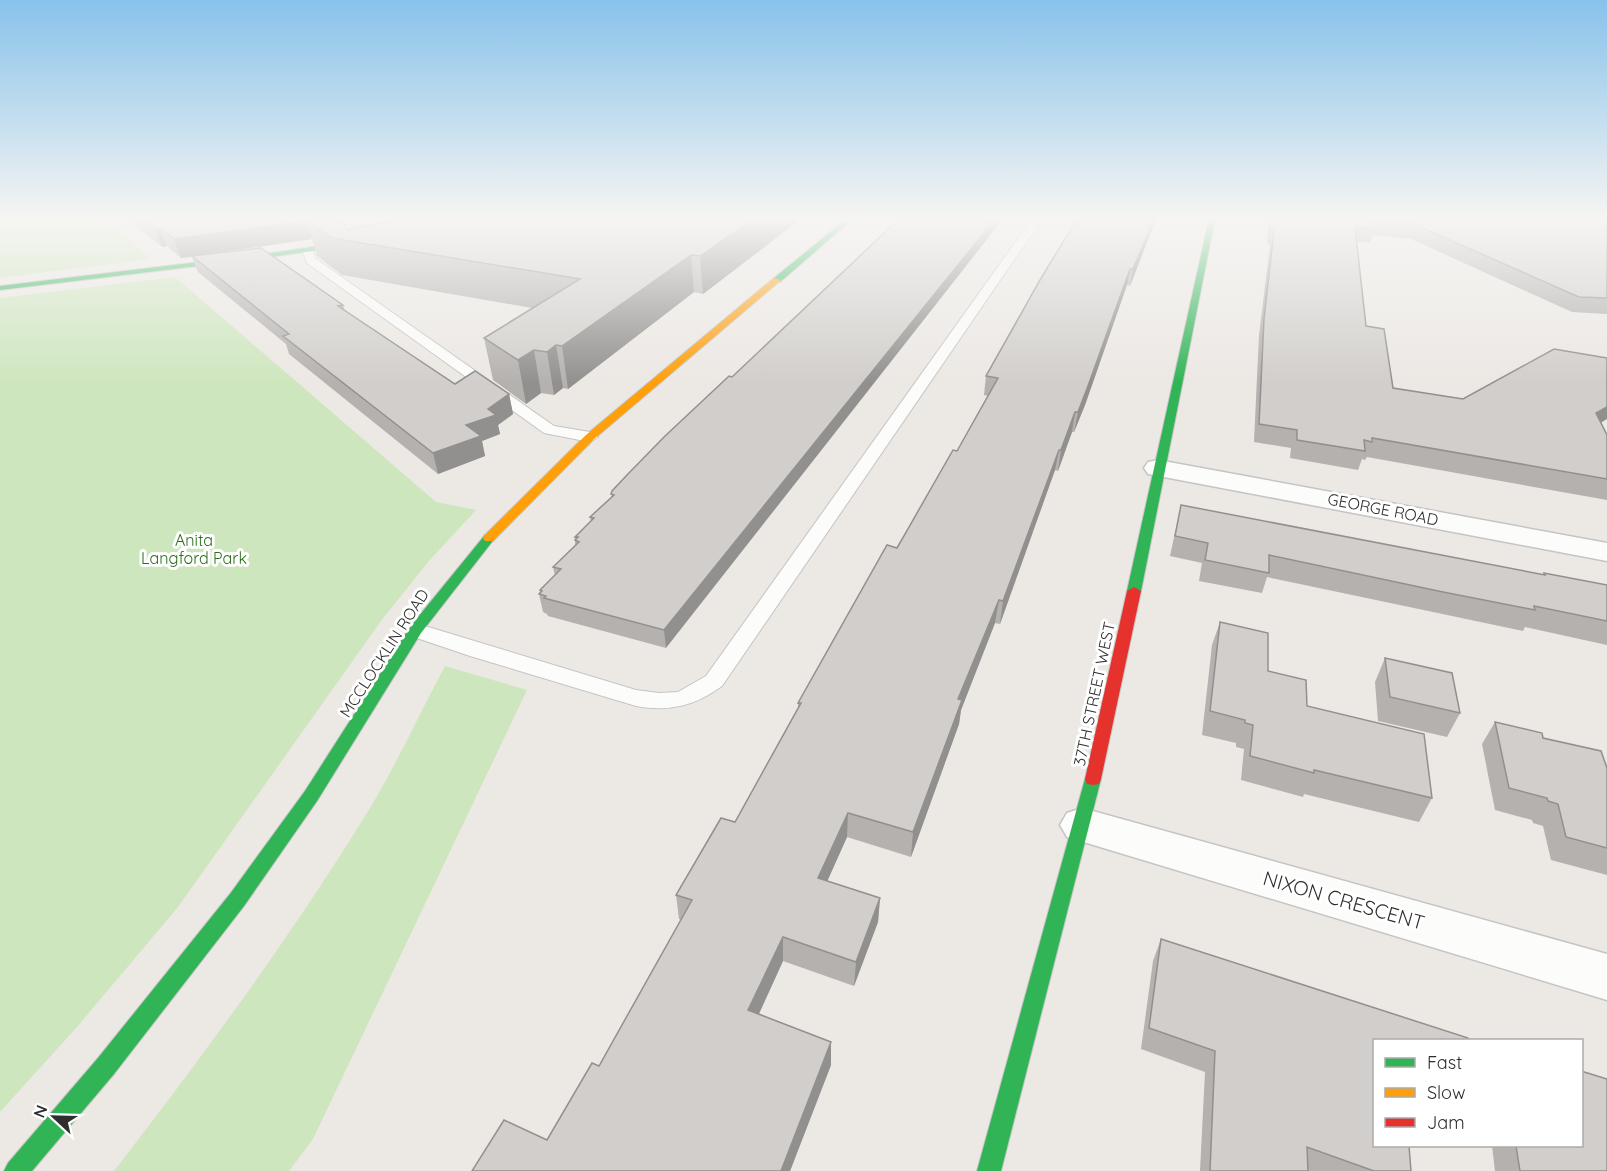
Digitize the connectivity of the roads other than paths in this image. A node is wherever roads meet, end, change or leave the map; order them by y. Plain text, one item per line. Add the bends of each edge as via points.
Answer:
1 (116, 274) edge
2 (329, 274) edge
3 (785, 274) edge
4 (999, 274) edge
5 (1200, 274) edge
6 (0, 288) edge
7 (590, 437) junction
8 (1158, 468) junction
9 (1607, 552) edge
10 (416, 630) junction
11 (1082, 825) junction
12 (1607, 977) edge
13 (16, 1171) edge
14 (989, 1171) edge

1 - 6 street
2 - 7 lane via 549,430
3 - 7 street, MCCLOCKLIN ROAD
4 - 10 lane via 714,681 696,695 676,701 636,698
5 - 8 street, 37TH STREET WEST
7 - 10 street, MCCLOCKLIN ROAD via 486,541
8 - 9 street, GEORGE ROAD
8 - 11 street, 37TH STREET WEST
10 - 13 street, MCCLOCKLIN ROAD via 311,796 237,900
11 - 12 street, NIXON CRESCENT
11 - 14 street, 37TH STREET WEST

